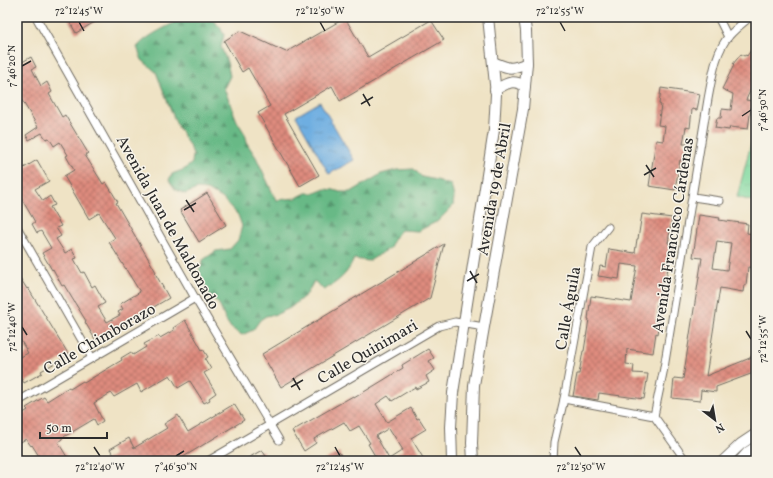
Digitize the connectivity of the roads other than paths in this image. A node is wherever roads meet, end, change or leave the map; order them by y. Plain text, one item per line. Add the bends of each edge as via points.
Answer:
1 (36, 17) edge
2 (488, 17) edge
3 (524, 17) edge
4 (718, 17) edge
5 (750, 17) edge
6 (728, 37) junction
7 (493, 62) junction
8 (527, 63) junction
9 (525, 86) junction
10 (495, 90) junction
11 (693, 197) junction
12 (720, 201) dead end
13 (17, 227) edge
14 (608, 227) dead end
15 (195, 298) junction
16 (463, 323) junction
17 (484, 327) junction
18 (92, 358) junction
19 (564, 399) junction
20 (17, 402) edge
21 (654, 416) junction
22 (269, 425) junction
23 (756, 434) edge
24 (278, 440) dead end
25 (756, 447) edge
26 (17, 456) edge
27 (20, 461) edge
28 (208, 461) edge
29 (452, 461) edge
30 (473, 461) edge
31 (553, 461) edge
32 (686, 461) edge
33 (723, 461) edge
34 (740, 461) edge

1 - 15 street, Avenida Juan de Maldonado
2 - 7 main road, Avenida 19 de Abril
3 - 8 main road, Avenida 19 de Abril
4 - 6 street
5 - 6 street, Avenida Francisco Cárdenas
6 - 11 street, Avenida Francisco Cárdenas via 715,64
7 - 8 main road via 507,68
7 - 10 main road, Avenida 19 de Abril
8 - 9 main road, Avenida 19 de Abril
9 - 10 main road via 512,82
9 - 17 main road, Avenida 19 de Abril
10 - 16 main road, Avenida 19 de Abril via 494,130
11 - 12 street
11 - 21 street, Avenida Francisco Cárdenas
13 - 18 street
14 - 19 street, Calle Águila via 592,247
15 - 18 street, Calle Chimborazo
15 - 22 street, Avenida Juan de Maldonado
16 - 17 street, Calle Quinimari
16 - 22 street, Calle Quinimari via 439,326
16 - 29 main road, Avenida 19 de Abril via 453,393
17 - 30 main road, Avenida 19 de Abril via 474,385
18 - 20 street, Calle Chimborazo
19 - 21 street
19 - 31 street, Calle Águila via 554,442
21 - 32 street
22 - 24 street, Avenida Juan de Maldonado
22 - 28 street, Calle Quinimari
23 - 33 main road
25 - 34 main road
26 - 27 street

